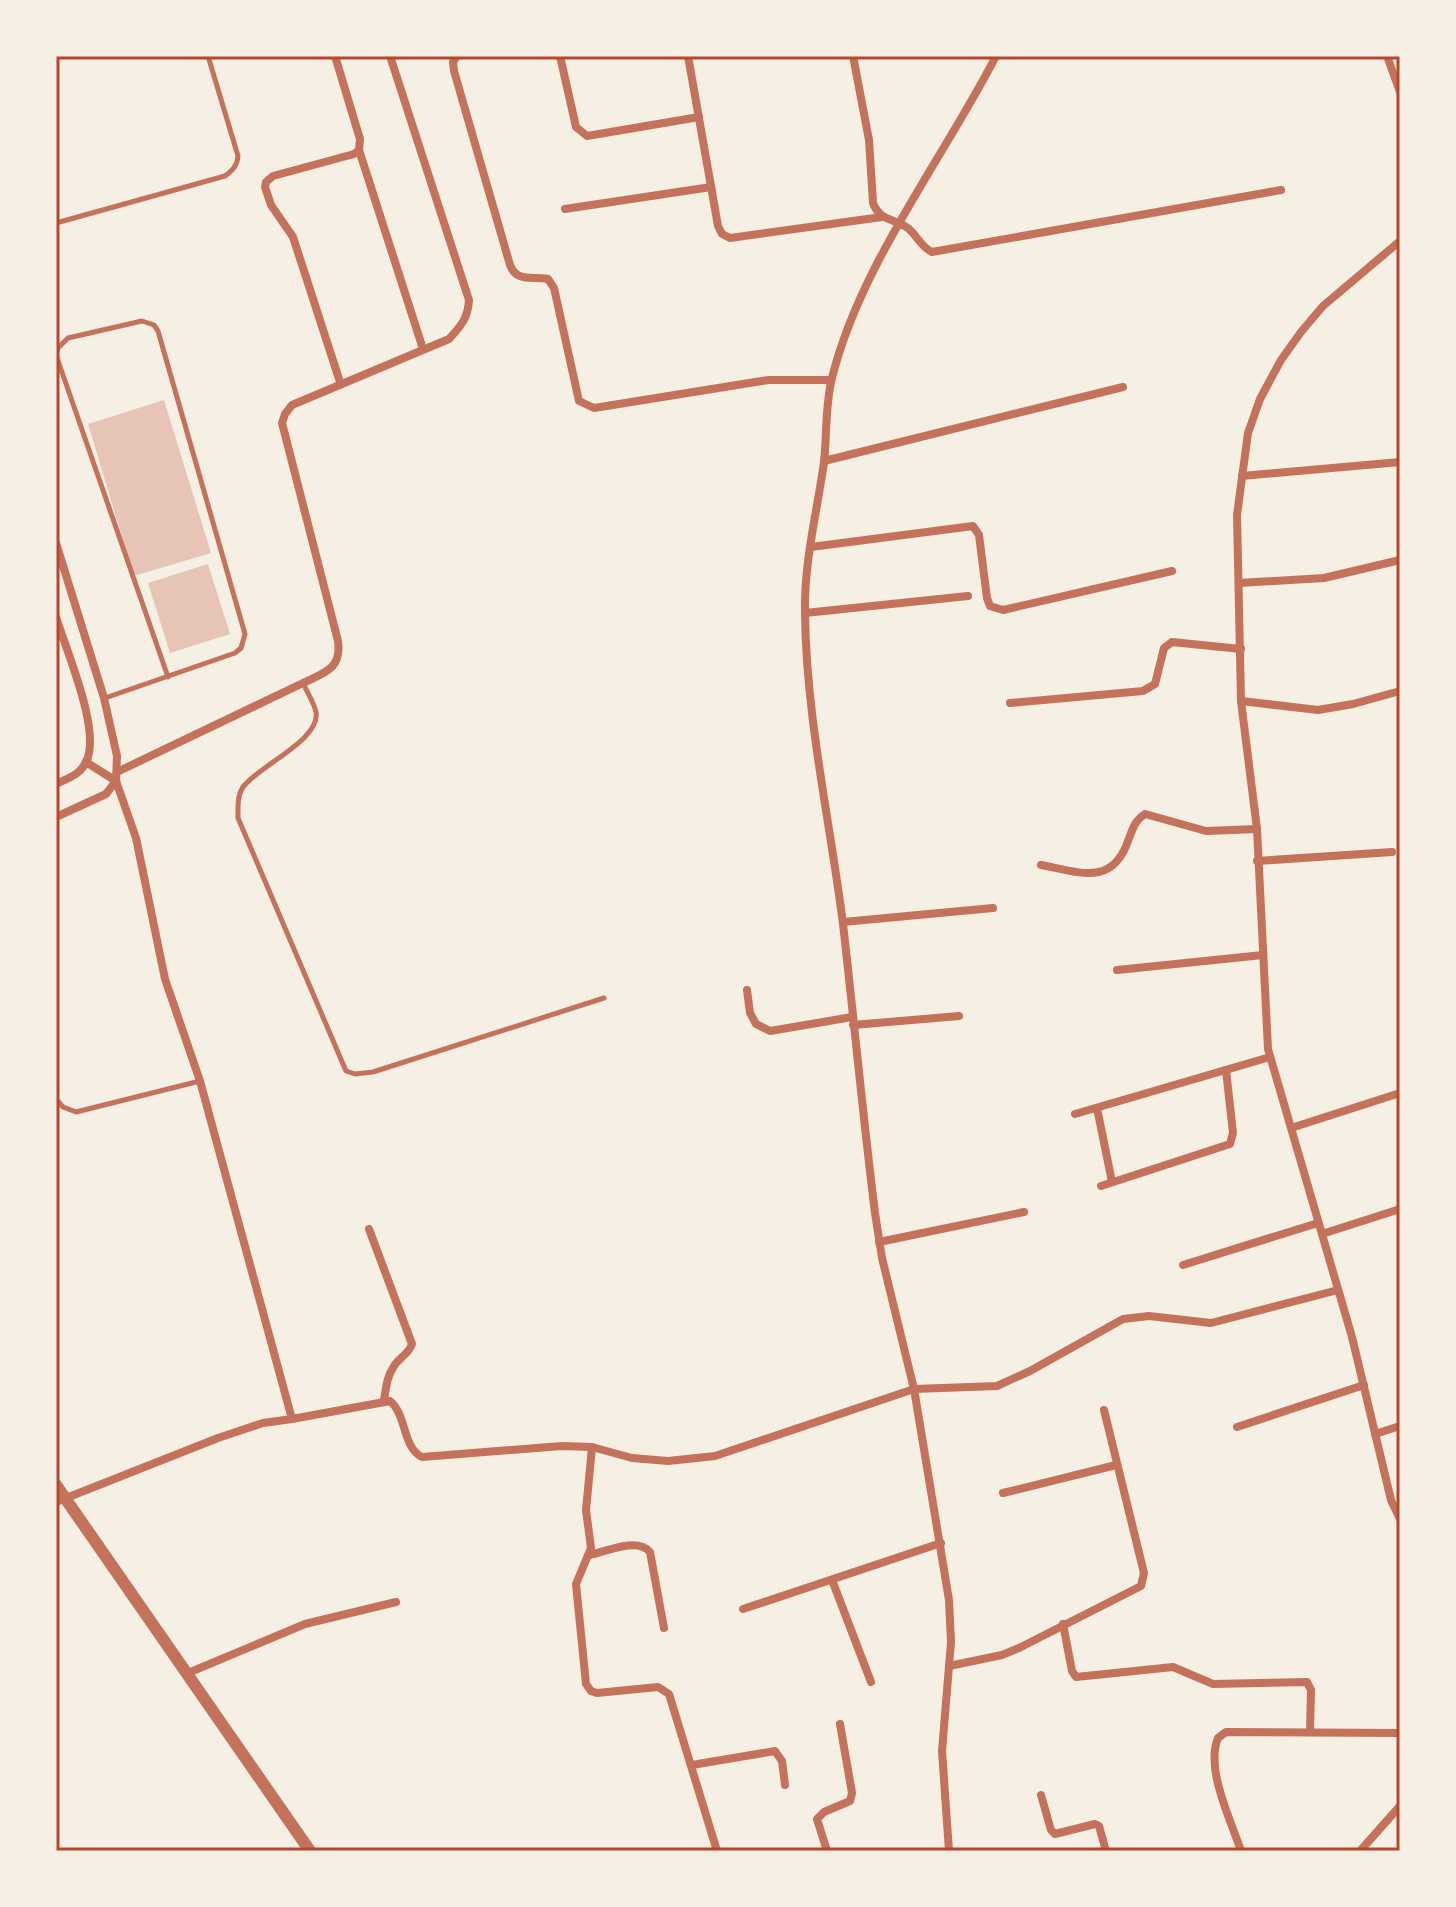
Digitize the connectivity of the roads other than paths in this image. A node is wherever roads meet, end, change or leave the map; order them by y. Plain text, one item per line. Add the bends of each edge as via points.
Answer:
1 (208, 56) edge
2 (335, 56) edge
3 (390, 56) edge
4 (457, 56) edge
5 (560, 56) edge
6 (688, 56) edge
7 (853, 56) edge
8 (996, 56) edge
9 (1387, 56) edge
10 (1400, 92) edge
11 (699, 117) junction
12 (359, 150) junction
13 (711, 187) junction
14 (1281, 190) dead end
15 (565, 209) dead end
16 (882, 217) junction
17 (56, 223) edge
18 (898, 224) junction
19 (1400, 241) edge
20 (423, 349) junction
21 (831, 380) junction
22 (340, 382) junction
23 (1123, 387) dead end
24 (824, 461) junction
25 (1400, 462) edge
26 (1242, 476) junction
27 (56, 543) edge
28 (811, 547) junction
29 (1400, 560) edge
30 (1172, 571) dead end
31 (1239, 583) junction
32 (968, 596) dead end
33 (805, 613) junction
34 (56, 617) edge
35 (1241, 649) junction
36 (168, 677) junction
37 (303, 683) junction
38 (1400, 691) edge
39 (104, 698) junction
40 (1241, 701) junction
41 (1010, 703) dead end
42 (86, 762) junction
43 (116, 776) junction
44 (56, 784) edge
45 (56, 817) edge
46 (1257, 829) junction
47 (1392, 852) dead end
48 (1257, 861) junction
49 (1041, 865) dead end
50 (993, 908) dead end
51 (843, 922) junction
52 (1263, 955) junction
53 (1117, 970) dead end
54 (747, 990) dead end
55 (604, 998) dead end
56 (959, 1016) dead end
57 (853, 1021) junction
58 (1270, 1057) junction
59 (1226, 1070) junction
60 (200, 1081) junction
61 (1400, 1093) edge
62 (56, 1099) edge
63 (1097, 1108) junction
64 (1075, 1114) dead end
65 (1291, 1128) junction
66 (1112, 1182) junction
67 (1101, 1186) dead end
68 (1400, 1209) edge
69 (1024, 1212) dead end
70 (1318, 1223) junction
71 (369, 1229) dead end
72 (1322, 1234) junction
73 (879, 1242) junction
74 (1183, 1265) dead end
75 (1338, 1290) junction
76 (1364, 1385) junction
77 (914, 1389) junction
78 (384, 1400) junction
79 (1104, 1410) dead end
80 (292, 1419) junction
81 (1400, 1426) edge
82 (1237, 1427) dead end
83 (1375, 1434) junction
84 (592, 1447) junction
85 (1116, 1465) junction
86 (56, 1485) edge
87 (1003, 1493) dead end
88 (60, 1500) edge
89 (1400, 1519) edge
90 (941, 1543) junction
91 (590, 1555) junction
92 (832, 1580) junction
93 (396, 1602) dead end
94 (743, 1609) dead end
95 (1063, 1624) junction
96 (664, 1628) dead end
97 (949, 1666) junction
98 (188, 1673) junction
99 (871, 1682) dead end
100 (840, 1724) dead end
101 (1310, 1731) junction
102 (1400, 1733) edge
103 (692, 1765) junction
104 (785, 1785) dead end
105 (1041, 1795) dead end
106 (1400, 1806) edge
107 (310, 1851) edge
108 (717, 1851) edge
109 (827, 1851) edge
110 (949, 1851) edge
111 (1106, 1851) edge
112 (1241, 1851) edge
113 (1360, 1851) edge

1 - 17 lane via 238,156 232,171
2 - 12 street
3 - 20 street via 469,300 462,325 449,339
4 - 21 street via 454,71 510,265 518,277 548,279 554,288 579,401 594,408 768,380
5 - 11 street via 576,127 587,136
6 - 11 street
7 - 16 street via 869,140 873,203
8 - 18 street
9 - 10 street
11 - 13 street
12 - 20 street
12 - 22 street via 273,176 265,187 274,212 293,237
13 - 15 street
13 - 16 street via 718,226 730,238
14 - 18 street via 932,252
16 - 18 street
18 - 21 street
19 - 26 street via 1323,306 1281,360 1248,433
20 - 22 street
21 - 24 street
22 - 37 street via 292,405 282,423 340,653 330,670
23 - 24 street
24 - 28 street
25 - 26 street
26 - 31 street
27 - 39 street
28 - 30 street via 973,526 979,535 987,598 990,606 1003,610
28 - 33 street
29 - 31 street via 1324,578
31 - 35 street
32 - 33 street
33 - 51 street via 825,814
34 - 42 street via 90,725
35 - 40 street
35 - 41 street via 1172,642 1164,648 1155,684 1143,691
36 - 36 lane via 235,653 245,634 158,331 142,321 68,338 56,355
36 - 39 lane
37 - 43 street
37 - 55 lane via 316,712 315,723 243,787 238,818 346,1071 373,1072
38 - 40 street via 1318,710
39 - 43 street via 117,756
40 - 46 street
42 - 43 street
42 - 44 street via 74,776
43 - 45 street via 106,794
43 - 60 street via 136,838 165,979
46 - 48 street
46 - 49 street via 1206,831 1145,814 1120,859 1105,872 1093,875
47 - 48 street
48 - 52 street
50 - 51 street
51 - 57 street
52 - 53 street
52 - 58 street
54 - 57 street via 756,1024 770,1031
56 - 57 street
57 - 73 street
58 - 59 street
58 - 65 street
59 - 63 street
59 - 66 street via 1230,1144
60 - 62 lane via 76,1112
60 - 80 street
61 - 65 street
63 - 64 street
63 - 66 street
65 - 70 street
66 - 67 street
68 - 72 street
69 - 73 street
70 - 72 street
70 - 74 street
71 - 78 street via 412,1344 388,1378
72 - 75 street
73 - 77 street
75 - 76 street
75 - 77 street via 1211,1323 1135,1316 997,1386
76 - 82 street
76 - 83 street
77 - 84 street via 715,1456 653,1460
77 - 90 street
78 - 80 street
78 - 84 street via 395,1404 414,1452 422,1457
79 - 85 street
80 - 88 street via 242,1430
81 - 83 street
83 - 89 street
84 - 91 street via 586,1510
85 - 87 street
85 - 95 street via 1144,1579 1134,1590
86 - 88 street
88 - 98 street
90 - 92 street
90 - 97 street via 951,1621
91 - 96 street via 636,1544 646,1547
91 - 103 street via 576,1584 586,1684 597,1693 664,1689
92 - 94 street
92 - 99 street
93 - 98 street via 305,1624
95 - 97 street via 1002,1655
95 - 101 street via 1076,1677 1173,1667 1213,1684 1307,1682
97 - 110 street via 942,1751
98 - 107 street
100 - 109 street via 852,1797 817,1819
101 - 102 street
101 - 112 street via 1234,1731 1218,1738 1214,1757 1222,1797
103 - 104 street via 775,1751
103 - 108 street
105 - 111 street via 1051,1830 1060,1834 1095,1824
106 - 113 street

